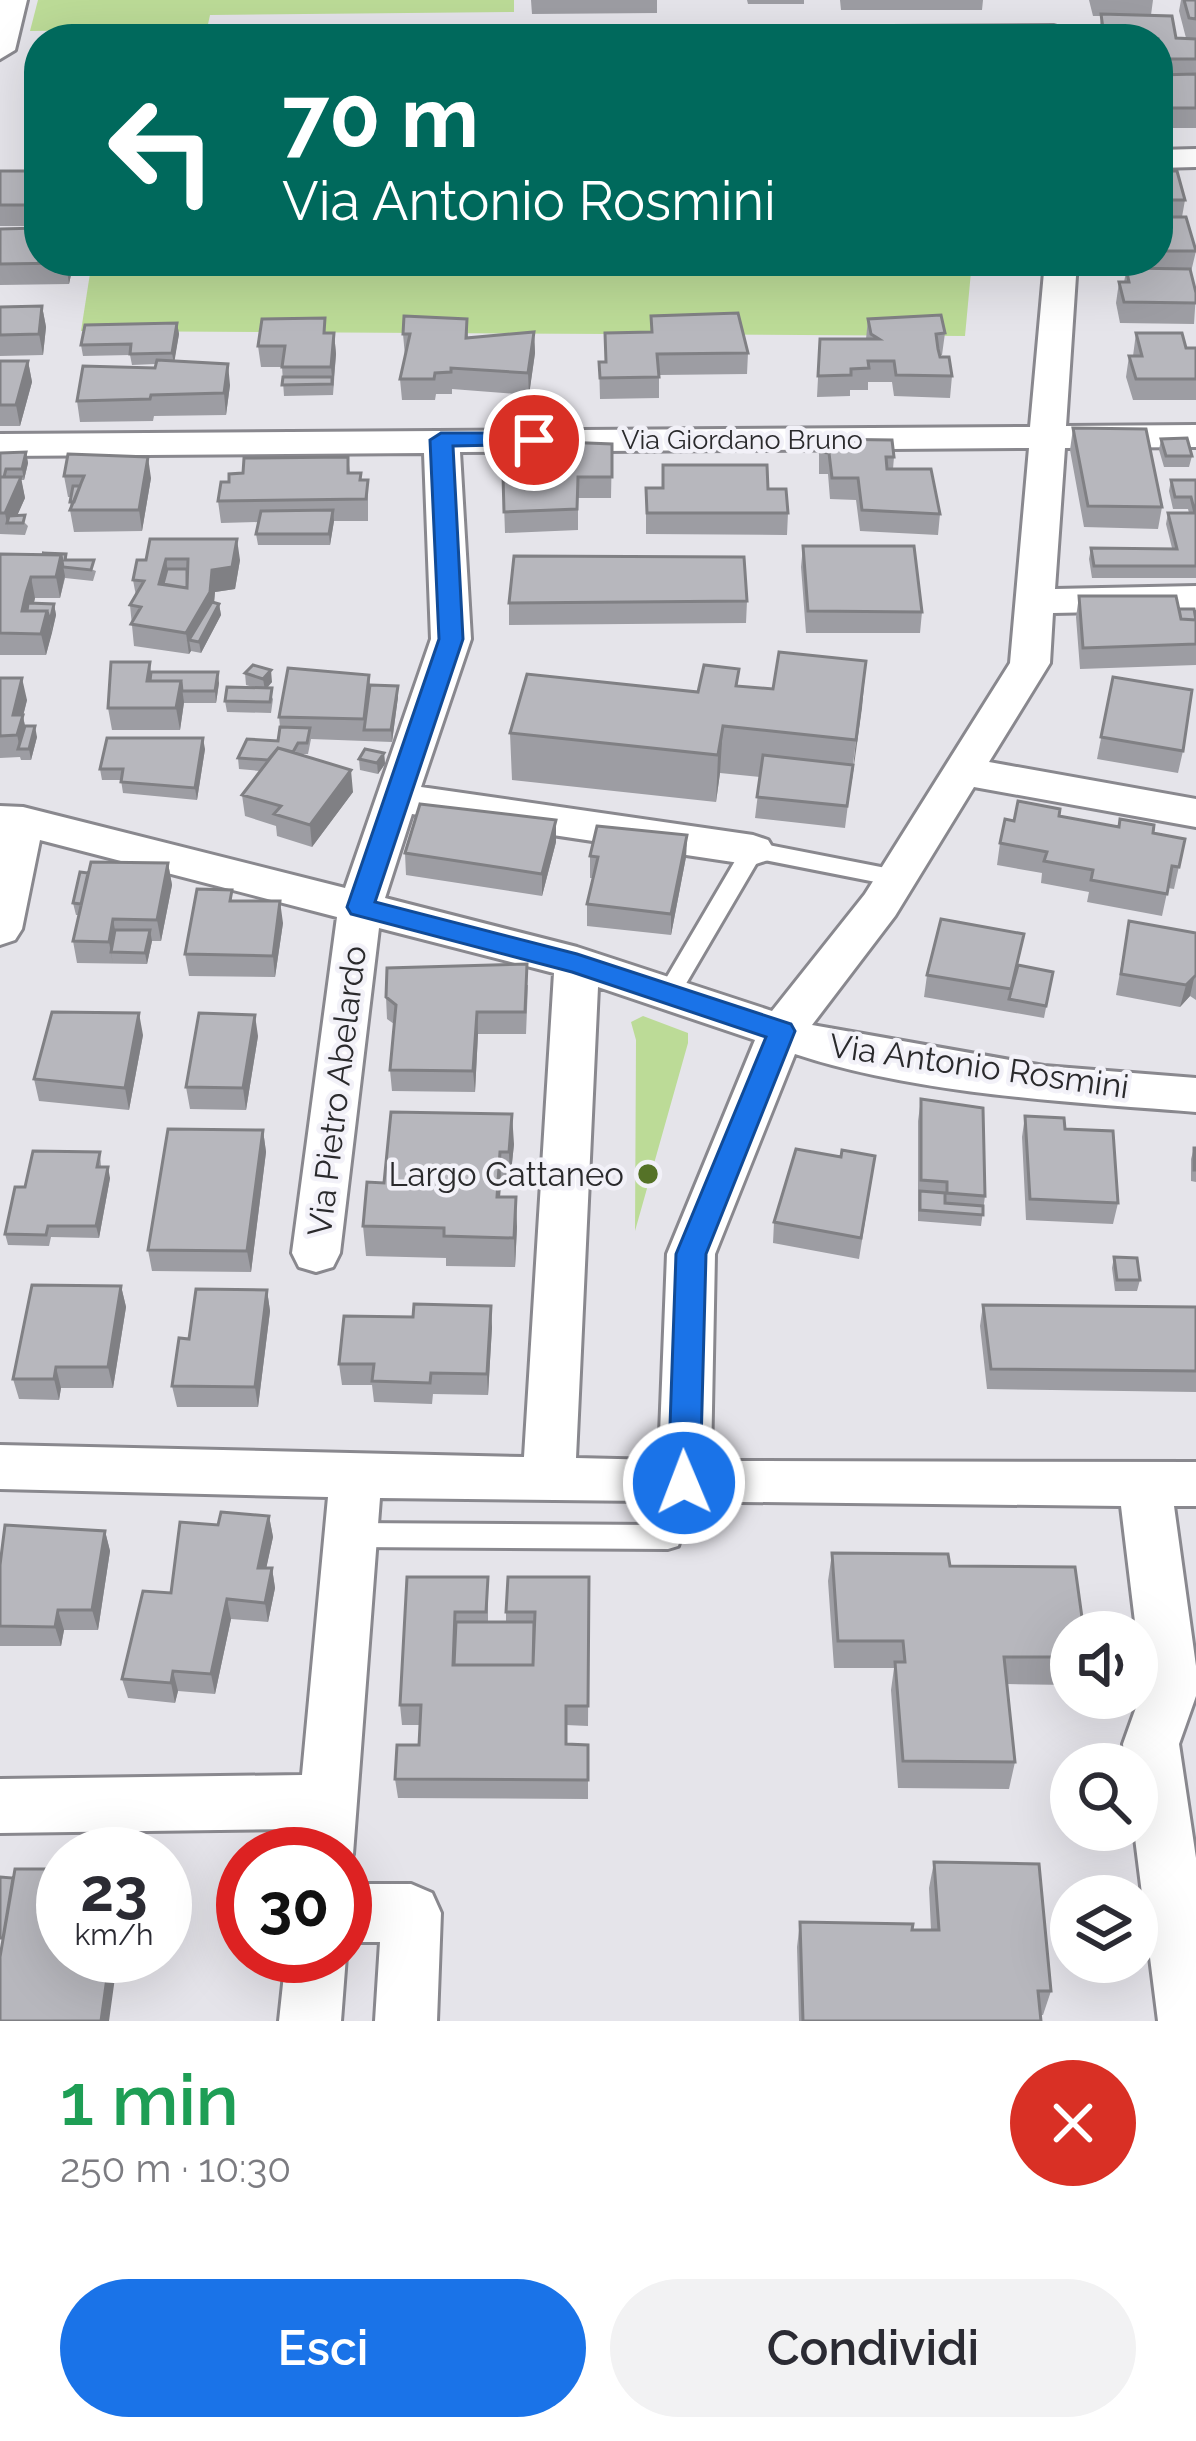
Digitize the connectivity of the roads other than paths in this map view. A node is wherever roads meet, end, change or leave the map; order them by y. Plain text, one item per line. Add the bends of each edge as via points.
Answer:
1 (14, 0) edge
2 (1, 46) edge
3 (1059, 276) edge
4 (1196, 436) edge
5 (1043, 438) junction
6 (441, 440) junction
7 (0, 445) edge
8 (1196, 598) edge
9 (1033, 601) junction
10 (962, 771) junction
11 (397, 798) junction
12 (1196, 814) edge
13 (12, 820) edge
14 (753, 850) junction
15 (896, 878) junction
16 (360, 907) junction
17 (0, 929) edge
18 (577, 963) junction
19 (669, 993) junction
20 (782, 1031) junction
21 (1196, 1095) edge
22 (316, 1253) dead end
23 (0, 1467) edge
24 (356, 1475) junction
25 (549, 1480) junction
26 (684, 1483) junction
27 (1170, 1484) edge
28 (351, 1535) junction
29 (0, 1806) edge
30 (311, 1827) edge
31 (326, 1827) edge
32 (372, 1913) edge
33 (314, 1983) edge
34 (310, 2021) edge
35 (406, 2021) edge
36 (1189, 2021) edge

1 - 2 street
3 - 5 street
4 - 5 street, Via Giordano Bruno
5 - 6 street, Via Giordano Bruno
5 - 9 street
6 - 7 street, Via Giordano Bruno
6 - 11 street, Via Pietro Abelardo via 451,639
8 - 9 street
9 - 10 street via 1030,663
10 - 12 street
10 - 15 street
11 - 14 street
11 - 16 street, Via Pietro Abelardo
13 - 16 street, Via Antonio Rosmini
13 - 17 street
14 - 15 lane
14 - 19 lane
15 - 20 street
16 - 18 street, Via Antonio Rosmini
16 - 22 street, Via Pietro Abelardo
18 - 19 street, Via Antonio Rosmini
18 - 25 street
19 - 20 street, Via Antonio Rosmini
20 - 21 street, Via Antonio Rosmini via 830,1048 1044,1083
20 - 26 street via 691,1254
23 - 24 street
24 - 25 street
24 - 28 street
25 - 26 street
26 - 27 street
26 - 28 lane via 668,1537
27 - 36 street via 1171,1688 1151,1744
28 - 31 street
29 - 30 street
32 - 35 street via 411,1913
33 - 34 street

